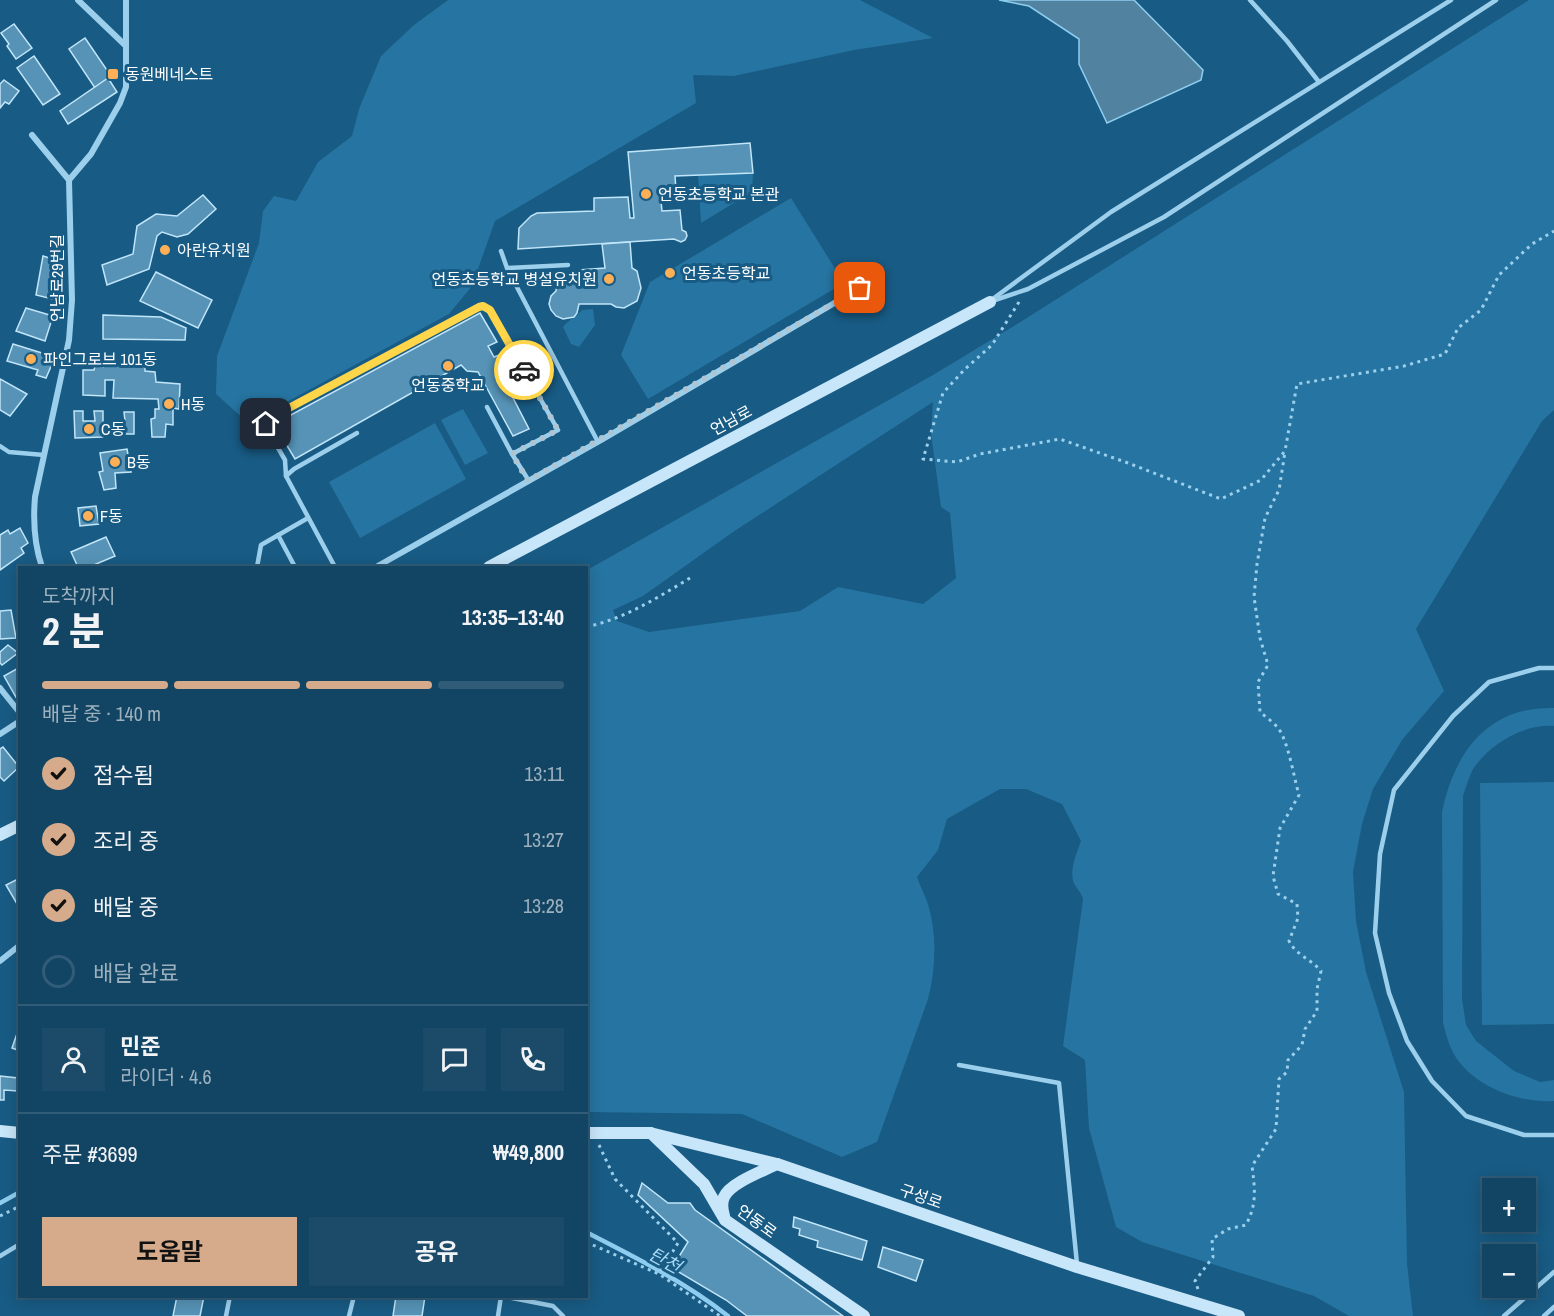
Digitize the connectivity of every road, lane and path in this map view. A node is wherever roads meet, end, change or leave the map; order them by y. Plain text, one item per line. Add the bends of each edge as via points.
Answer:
1 (78, 0) edge
2 (126, 0) edge
3 (1250, 0) edge
4 (1451, 0) edge
5 (1496, 0) edge
6 (126, 46) junction
7 (1319, 82) junction
8 (32, 135) dead end
9 (69, 180) junction
10 (1554, 231) edge
11 (501, 251) dead end
12 (568, 265) dead end
13 (507, 268) junction
14 (860, 288) dead end
15 (1028, 289) junction
16 (990, 302) junction
17 (487, 407) dead end
18 (357, 433) dead end
19 (598, 442) junction
20 (0, 446) edge
21 (1285, 451) junction
22 (512, 454) junction
23 (44, 455) junction
24 (286, 476) junction
25 (528, 481) junction
26 (308, 518) junction
27 (278, 535) junction
28 (42, 566) edge
29 (257, 566) edge
30 (294, 566) edge
31 (334, 566) edge
32 (378, 566) edge
33 (491, 566) edge
34 (690, 578) dead end
35 (588, 626) edge
36 (1554, 668) edge
37 (0, 688) edge
38 (18, 710) edge
39 (18, 721) edge
40 (0, 734) edge
41 (18, 826) edge
42 (0, 835) edge
43 (18, 947) edge
44 (0, 961) edge
45 (959, 1065) dead end
46 (0, 1131) edge
47 (18, 1132) edge
48 (590, 1132) edge
49 (650, 1132) junction
50 (1554, 1135) edge
51 (777, 1164) junction
52 (18, 1207) edge
53 (0, 1216) edge
54 (725, 1220) junction
55 (588, 1243) edge
56 (18, 1245) edge
57 (0, 1256) edge
58 (1077, 1267) junction
59 (1554, 1272) edge
60 (659, 1274) junction
61 (230, 1298) edge
62 (354, 1298) edge
63 (502, 1298) edge
64 (512, 1298) edge
65 (1204, 1305) junction
66 (1554, 1307) edge
67 (226, 1316) edge
68 (350, 1316) edge
69 (498, 1316) edge
70 (563, 1316) edge
71 (720, 1316) edge
72 (864, 1316) edge
73 (1239, 1316) edge
74 (1504, 1316) edge
75 (1544, 1316) edge

1 - 6 street
2 - 6 street
3 - 7 lane
4 - 7 lane
5 - 15 lane via 1164,217
6 - 9 street via 126,87 120,103 90,154
7 - 16 lane via 1111,212
8 - 9 street
9 - 23 street, 언남로29번길 via 70,327
10 - 21 path via 1532,244 1499,275 1481,310 1458,328 1445,354 1404,366 1297,384
11 - 13 lane
12 - 13 lane
13 - 19 lane
14 - 19 street
15 - 16 lane
15 - 21 path via 992,345 943,393 923,459 957,462 1060,439 1221,499 1261,480
16 - 33 main road, 언남로
17 - 22 lane
18 - 24 lane
19 - 25 street
20 - 23 lane via 9,452
21 - 65 path via 1279,490 1265,518 1257,564 1254,597 1268,665 1258,682 1260,712 1278,728 1286,743 1299,795 1280,828 1273,876 1278,894 1297,904 1298,918 1288,941 1321,971 1317,1011 1305,1029 1302,1045 1287,1060 1287,1072 1280,1079 1276,1129 1252,1166 1253,1210 1246,1225 1228,1229 1212,1239 1213,1257 1195,1281
22 - 24 lane via 558,430 490,310 483,306 272,417 267,429 285,460
22 - 25 lane
23 - 28 street, 언남로29번길 via 33,519
24 - 26 lane
25 - 32 street
26 - 27 lane
26 - 31 lane
27 - 29 lane via 261,545
27 - 30 lane
34 - 35 path via 644,606
36 - 50 lane via 1539,668 1489,682 1453,716 1394,790 1380,854 1375,933 1389,993 1407,1041 1432,1081 1466,1116 1524,1135
37 - 38 street
39 - 40 street
41 - 42 main road
43 - 44 street
45 - 58 lane via 1059,1083
46 - 47 main road
48 - 49 main road, 구성로
48 - 60 path via 615,1179 678,1243
49 - 51 main road, 구성로
49 - 54 main road, 언동로 via 704,1185
51 - 54 main road via 731,1188 722,1205
51 - 58 main road, 구성로
52 - 53 path
54 - 72 main road, 언동로
55 - 60 path
56 - 57 lane
58 - 65 main road, 구성로
59 - 74 lane
60 - 71 path
61 - 67 lane
62 - 68 lane
63 - 69 lane
64 - 70 lane via 553,1306
65 - 73 main road, 구성로
66 - 75 lane

